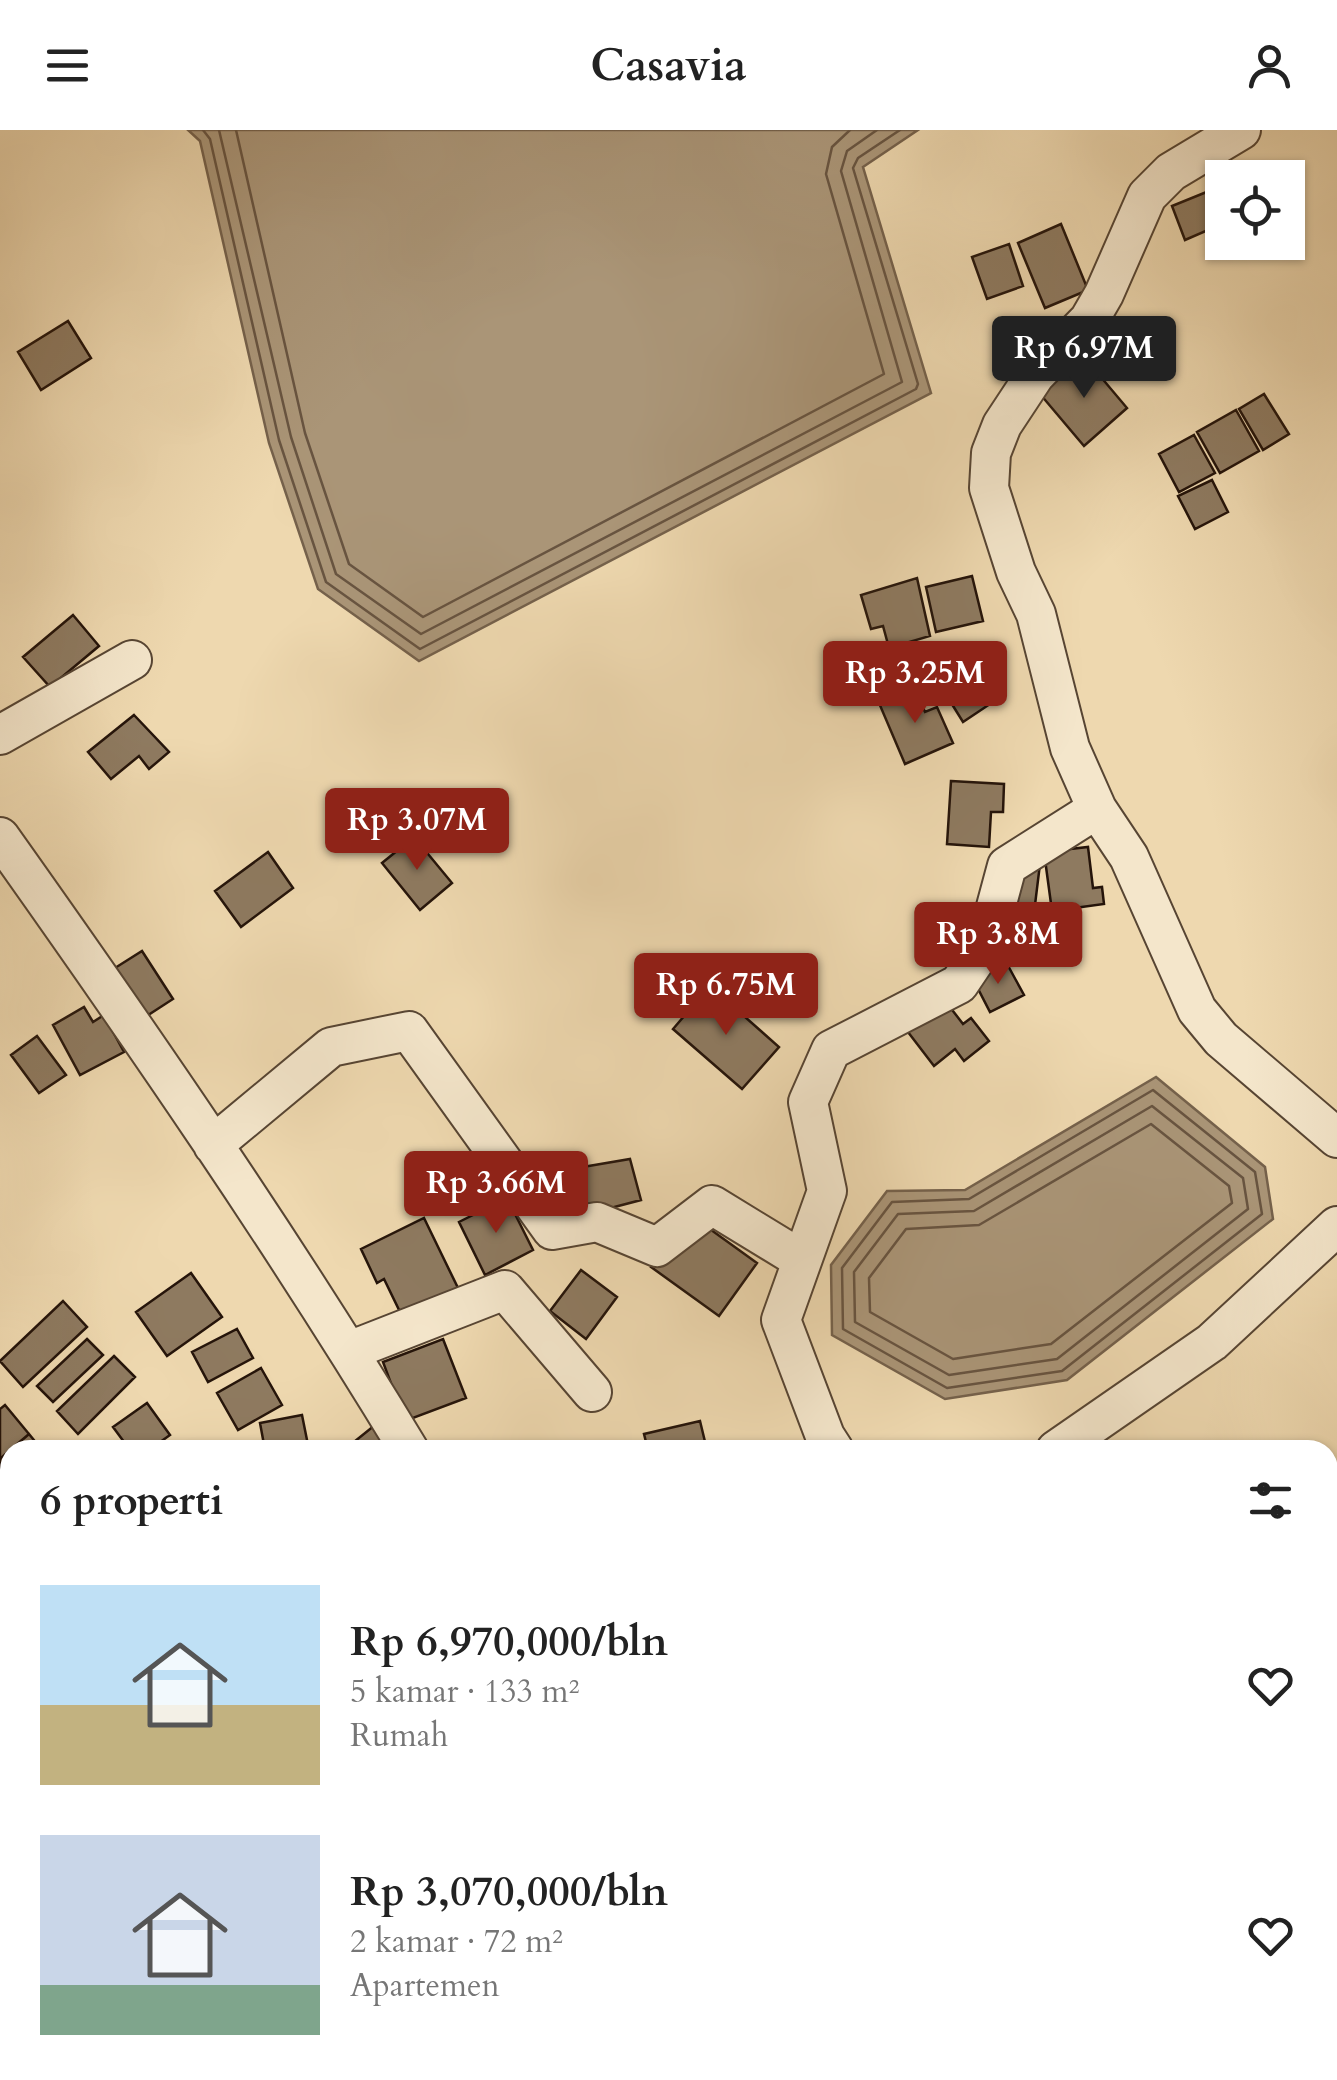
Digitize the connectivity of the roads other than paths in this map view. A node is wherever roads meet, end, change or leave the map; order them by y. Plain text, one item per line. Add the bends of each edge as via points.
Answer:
1 (1241, 130) edge
2 (132, 660) dead end
3 (0, 735) edge
4 (1097, 809) junction
5 (0, 838) edge
6 (1337, 1138) edge
7 (214, 1146) junction
8 (1337, 1226) edge
9 (802, 1260) junction
10 (350, 1351) junction
11 (592, 1392) dead end
12 (403, 1440) edge
13 (828, 1440) edge
14 (1070, 1440) edge

1 - 4 street via 1171,172 1146,196 1089,320 1020,395 990,454 989,488 1036,614 1070,748
2 - 3 street
4 - 6 street via 1129,858 1207,1026
4 - 9 street via 1007,866 986,944 959,984 830,1050 808,1102 827,1191
5 - 7 street
7 - 9 street via 332,1047 409,1031 552,1230 597,1222 657,1247 712,1205
7 - 10 street
8 - 14 street via 1212,1342
9 - 13 street via 781,1320
10 - 11 street via 505,1290
10 - 12 street

